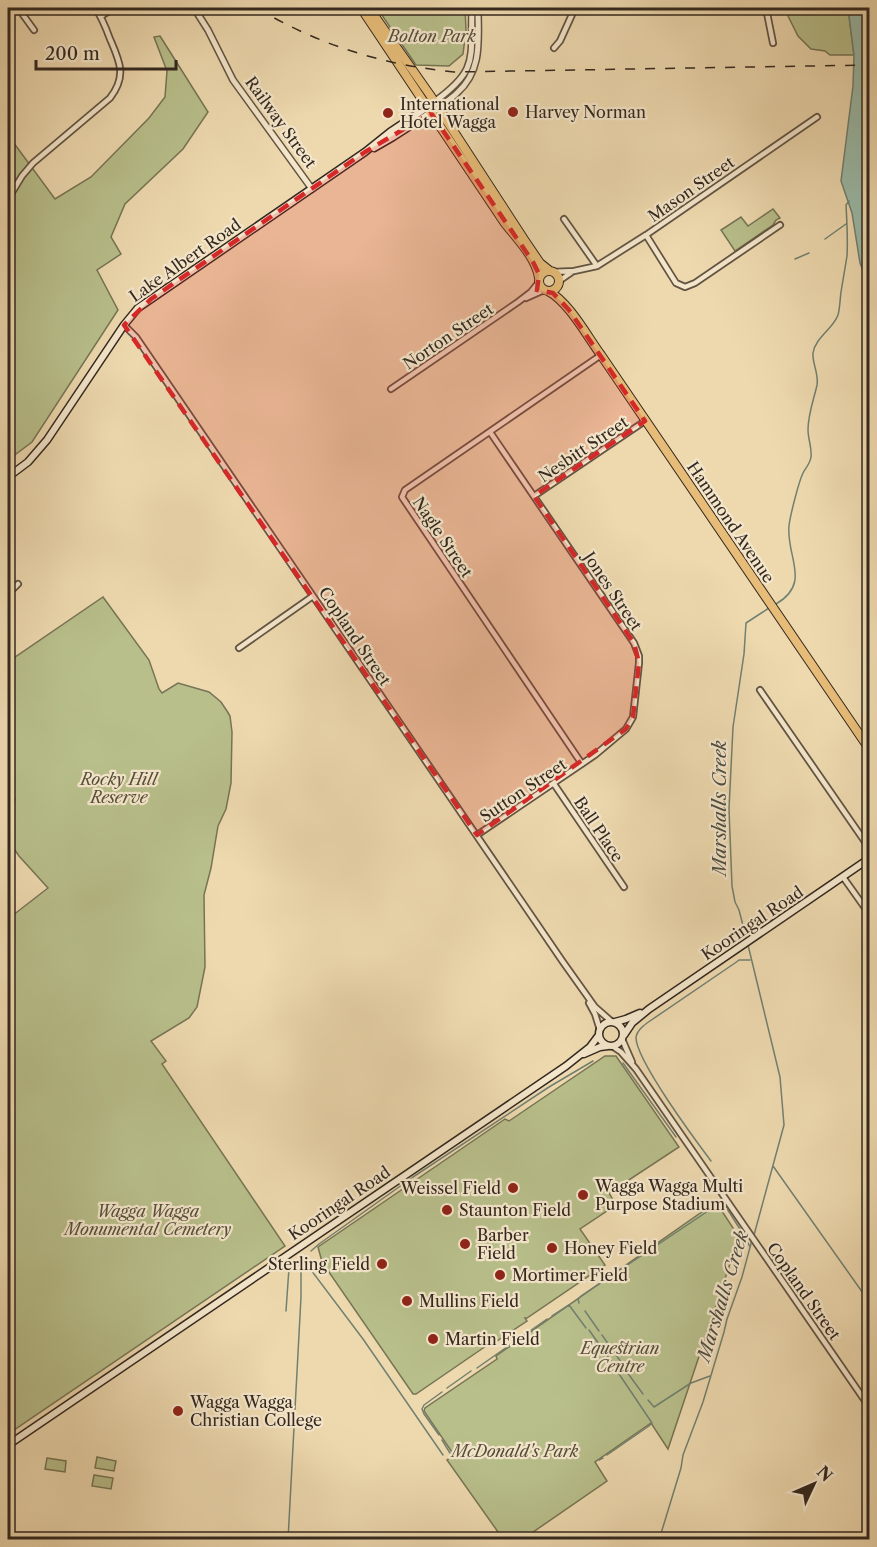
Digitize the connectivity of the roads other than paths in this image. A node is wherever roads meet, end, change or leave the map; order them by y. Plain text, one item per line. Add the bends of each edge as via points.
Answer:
1 (18, 8) edge
2 (95, 8) edge
3 (114, 8) edge
4 (194, 8) edge
5 (361, 8) edge
6 (369, 8) edge
7 (472, 8) edge
8 (478, 8) edge
9 (575, 8) edge
10 (765, 8) edge
11 (101, 16) junction
12 (34, 30) dead end
13 (773, 43) dead end
14 (554, 48) dead end
15 (432, 108) junction
16 (817, 117) dead end
17 (312, 189) junction
18 (8, 199) edge
19 (564, 219) dead end
20 (780, 225) dead end
21 (646, 235) junction
22 (597, 266) junction
23 (574, 271) junction
24 (551, 272) junction
25 (539, 280) junction
26 (558, 283) junction
27 (546, 290) junction
28 (518, 302) junction
29 (569, 310) junction
30 (124, 326) junction
31 (601, 355) junction
32 (391, 389) dead end
33 (645, 421) junction
34 (490, 432) junction
35 (8, 477) edge
36 (534, 496) junction
37 (18, 584) dead end
38 (8, 594) edge
39 (313, 596) junction
40 (239, 648) dead end
41 (760, 690) dead end
42 (870, 750) edge
43 (582, 764) junction
44 (554, 784) junction
45 (477, 836) junction
46 (870, 849) edge
47 (870, 858) edge
48 (843, 877) junction
49 (624, 887) dead end
50 (870, 915) edge
51 (563, 962) junction
52 (649, 1009) junction
53 (613, 1021) junction
54 (599, 1032) junction
55 (623, 1037) junction
56 (610, 1046) junction
57 (566, 1065) junction
58 (636, 1069) junction
59 (870, 1408) edge
60 (8, 1445) edge

1 - 12 street
2 - 11 street
3 - 11 street
4 - 17 street, Railway Street via 236,83
5 - 15 highway
6 - 15 highway
7 - 15 street via 468,68
8 - 15 street via 478,50 473,70 462,89
9 - 14 street
10 - 13 street
11 - 18 street via 118,58 121,75 115,91 27,169
15 - 17 main road, Lake Albert Road
15 - 24 highway via 540,262
15 - 25 highway via 533,262
16 - 21 street, Mason Street
17 - 30 main road, Lake Albert Road via 144,304
19 - 22 street
20 - 21 street via 688,287 676,283
21 - 22 street, Mason Street
22 - 23 street, Mason Street
23 - 24 street, Mason Street
23 - 26 street, Mason Street
24 - 25 highway via 542,273
24 - 26 highway via 557,275
25 - 27 highway
25 - 28 street, Norton Street
26 - 27 highway via 554,290
26 - 29 highway, Hammond Avenue
27 - 28 street, Norton Street
27 - 29 highway, Hammond Avenue
28 - 32 street, Norton Street
29 - 31 highway, Hammond Avenue
30 - 35 main road, Lake Albert Road via 47,440
30 - 39 street, Copland Street
31 - 33 highway, Hammond Avenue
31 - 34 street, Nagle Street
33 - 36 street, Nesbitt Street
33 - 42 highway, Hammond Avenue
34 - 36 street, Jones Street
34 - 43 street, Nagle Street via 405,490 402,497
36 - 43 street, Jones Street via 639,656 630,723 615,740
37 - 38 street
39 - 40 street
39 - 45 street, Copland Street
41 - 46 street
43 - 44 street, Sutton Street
44 - 45 street, Sutton Street
44 - 49 street, Ball Place
45 - 51 street, Copland Street
47 - 48 main road, Kooringal Road
48 - 50 street
48 - 52 main road, Kooringal Road
51 - 53 street, Copland Street via 596,1007
51 - 54 street, Copland Street via 591,1006
52 - 53 main road, Kooringal Road
52 - 55 main road, Kooringal Road
53 - 54 main road via 603,1025
53 - 55 main road via 621,1027
54 - 56 main road via 601,1041
54 - 57 main road, Kooringal Road via 590,1047
55 - 56 main road via 617,1045
55 - 58 street, Copland Street
56 - 57 main road, Kooringal Road via 600,1047
56 - 58 street, Copland Street
57 - 60 main road, Kooringal Road
58 - 59 street, Copland Street

